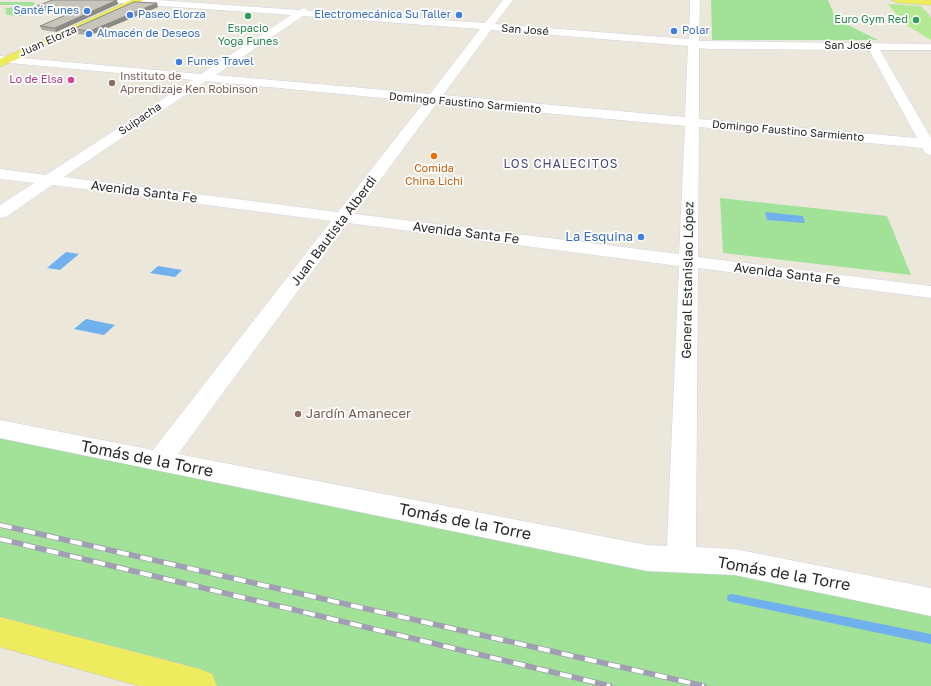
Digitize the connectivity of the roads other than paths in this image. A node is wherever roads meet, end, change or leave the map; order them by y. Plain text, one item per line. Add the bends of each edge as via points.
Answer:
1 (119, 0) edge
2 (508, 0) edge
3 (695, 0) edge
4 (897, 0) edge
5 (138, 1) edge
6 (931, 2) edge
7 (316, 3) dead end
8 (300, 13) junction
9 (488, 27) junction
10 (693, 43) junction
11 (872, 46) junction
12 (931, 46) edge
13 (2, 61) edge
14 (202, 78) junction
15 (433, 100) junction
16 (692, 123) junction
17 (930, 146) edge
18 (0, 174) edge
19 (49, 180) junction
20 (0, 213) edge
21 (344, 217) junction
22 (689, 261) junction
23 (931, 292) edge
24 (0, 429) edge
25 (159, 461) junction
26 (681, 560) junction
27 (931, 602) edge
28 (4, 639) edge
29 (200, 686) edge

1 - 5 street, San José
2 - 9 street, Juan Bautista Alberdi
3 - 10 street, General Estanislao López
4 - 6 main road
5 - 8 street, San José
5 - 13 main road, Juan Elorza
7 - 8 street, Suipacha
8 - 9 street, San José
8 - 14 street, Suipacha
9 - 10 street, San José
9 - 15 street, Juan Bautista Alberdi
10 - 11 street, San José via 720,46
10 - 16 street, General Estanislao López
11 - 12 street, San José
11 - 17 street
13 - 14 street, Domingo Faustino Sarmiento
14 - 15 street, Domingo Faustino Sarmiento
14 - 19 street, Suipacha
15 - 16 street, Domingo Faustino Sarmiento
15 - 21 street, Juan Bautista Alberdi
16 - 17 street, Domingo Faustino Sarmiento
16 - 22 street, General Estanislao López
18 - 19 street, Avenida Santa Fe
19 - 20 street, Suipacha
19 - 21 street, Avenida Santa Fe
21 - 22 street, Avenida Santa Fe
21 - 25 street, Juan Bautista Alberdi
22 - 23 street, Avenida Santa Fe
22 - 26 street, General Estanislao López
24 - 25 street, Tomás de la Torre
25 - 26 street, Tomás de la Torre via 647,558
26 - 27 street, Tomás de la Torre via 735,562
28 - 29 main road

